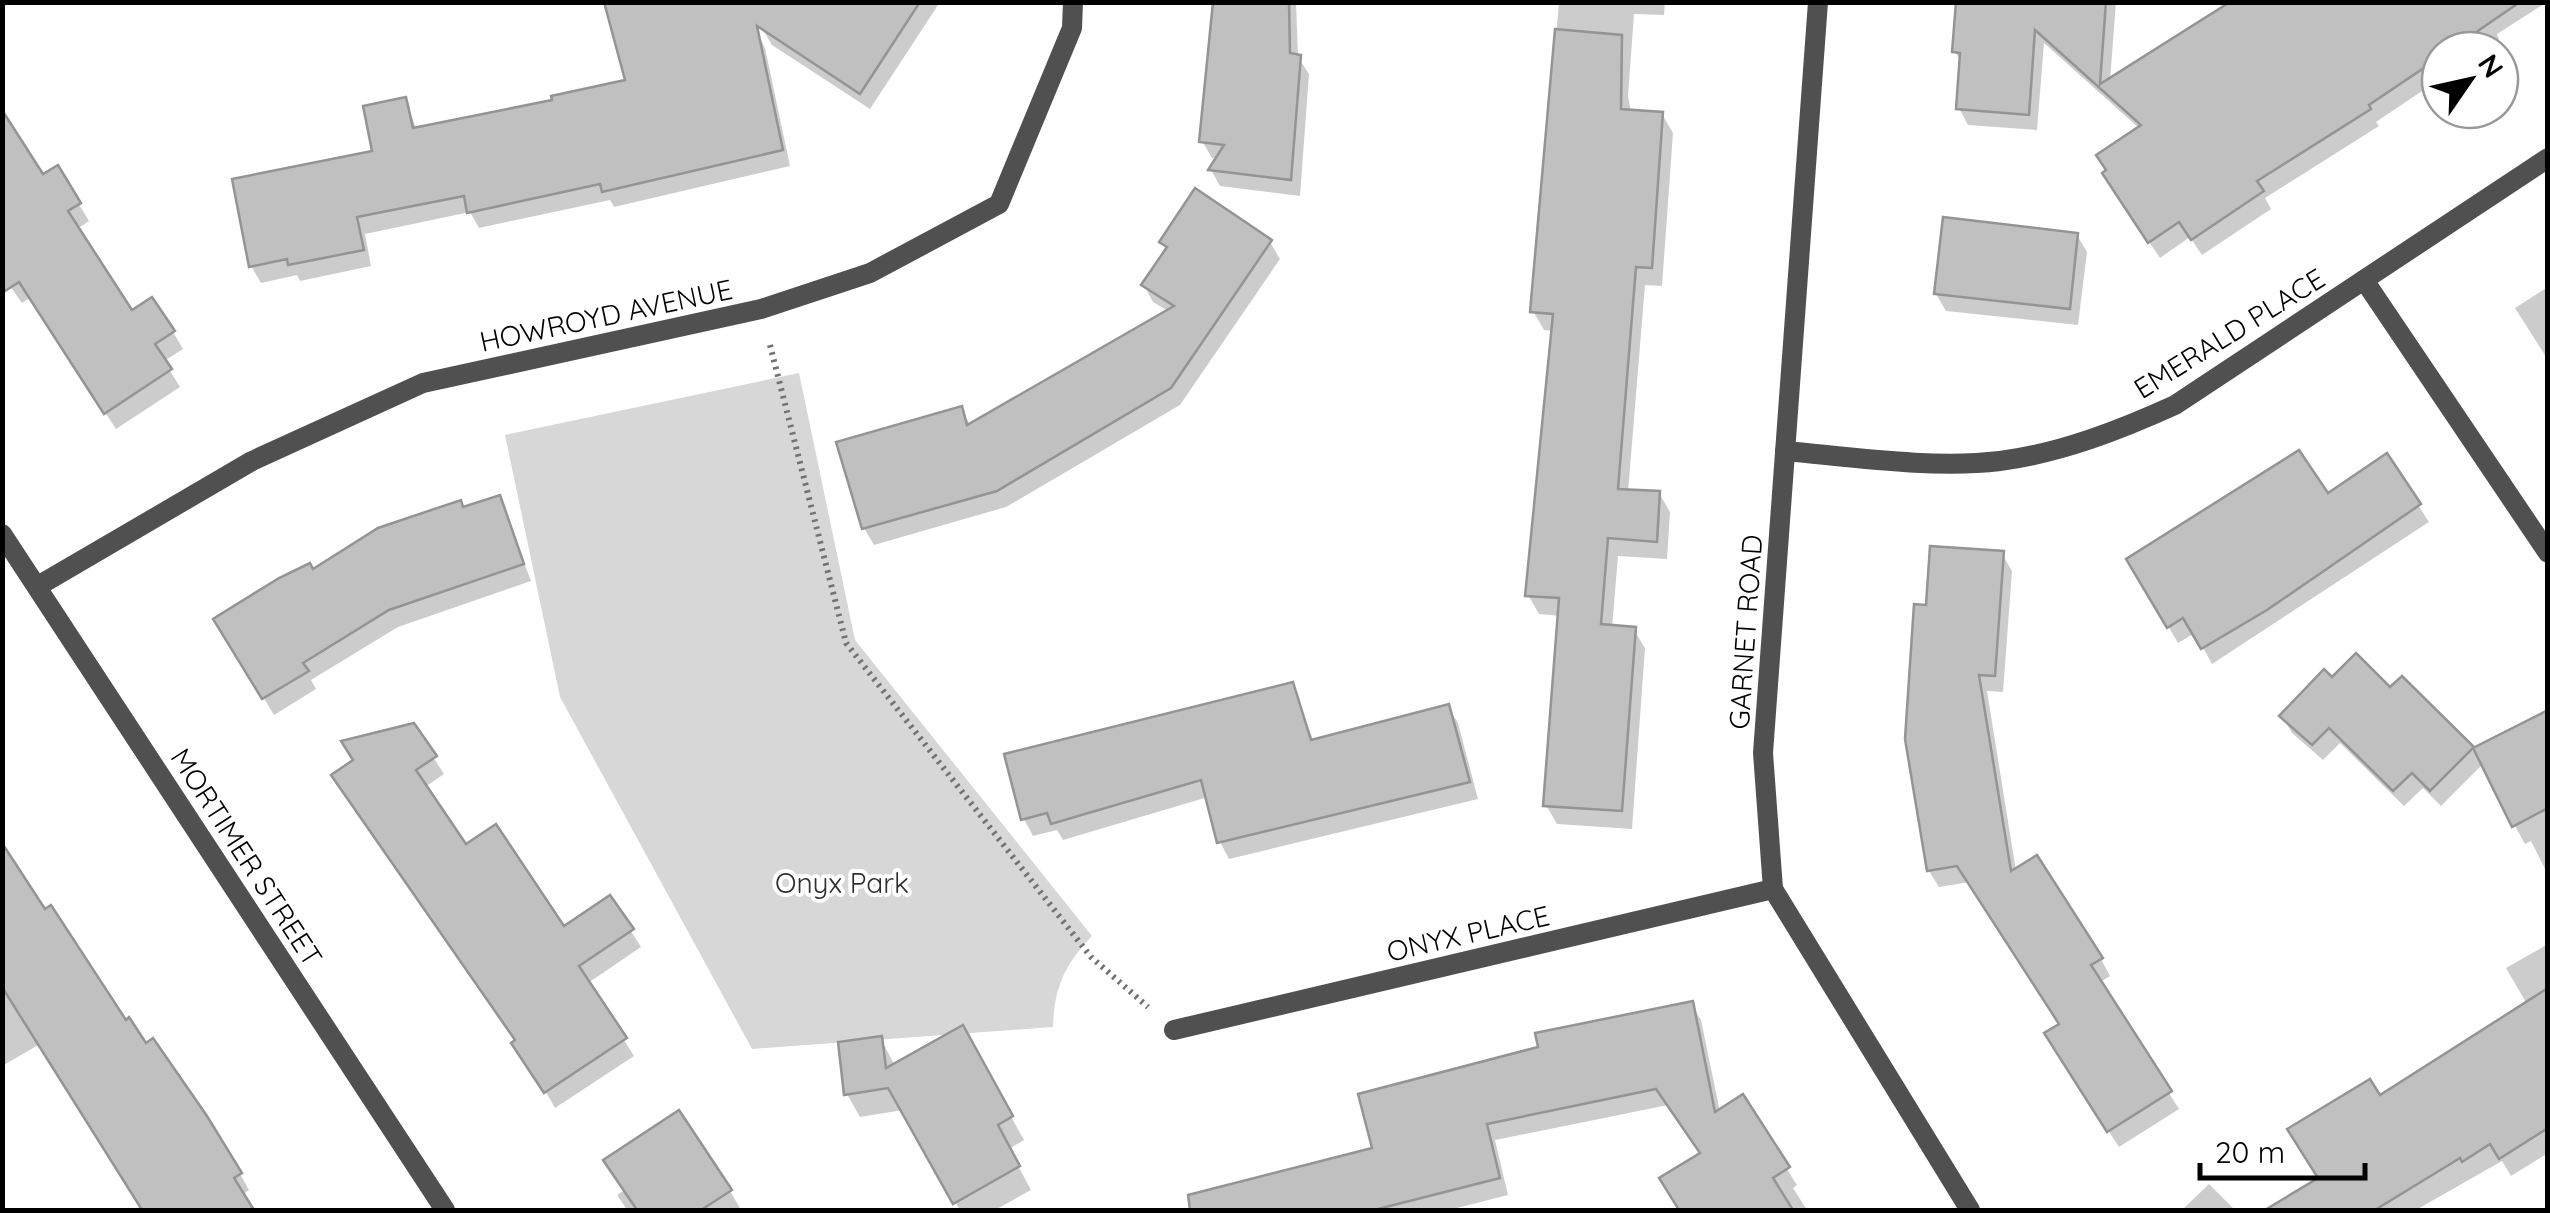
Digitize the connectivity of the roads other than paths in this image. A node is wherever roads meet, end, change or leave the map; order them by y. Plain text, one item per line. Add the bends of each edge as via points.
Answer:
1 (1073, 2) edge
2 (1818, 2) edge
3 (2548, 158) edge
4 (2364, 280) junction
5 (1785, 451) junction
6 (2, 534) edge
7 (2548, 553) edge
8 (38, 586) junction
9 (1773, 888) junction
10 (1174, 1030) road end
11 (446, 1210) edge
12 (1970, 1210) edge

1 - 8 street, HOWROYD AVENUE via 1072,28 999,204 870,273 761,310 423,383 252,461
2 - 5 street, GARNET ROAD
3 - 4 street, EMERALD PLACE
4 - 5 street, EMERALD PLACE via 2175,405 2114,433 1999,461
4 - 7 street
5 - 9 street, GARNET ROAD via 1764,753
6 - 8 street, MORTIMER STREET
8 - 11 street, MORTIMER STREET
9 - 10 street, ONYX PLACE
9 - 12 street, GARNET ROAD

